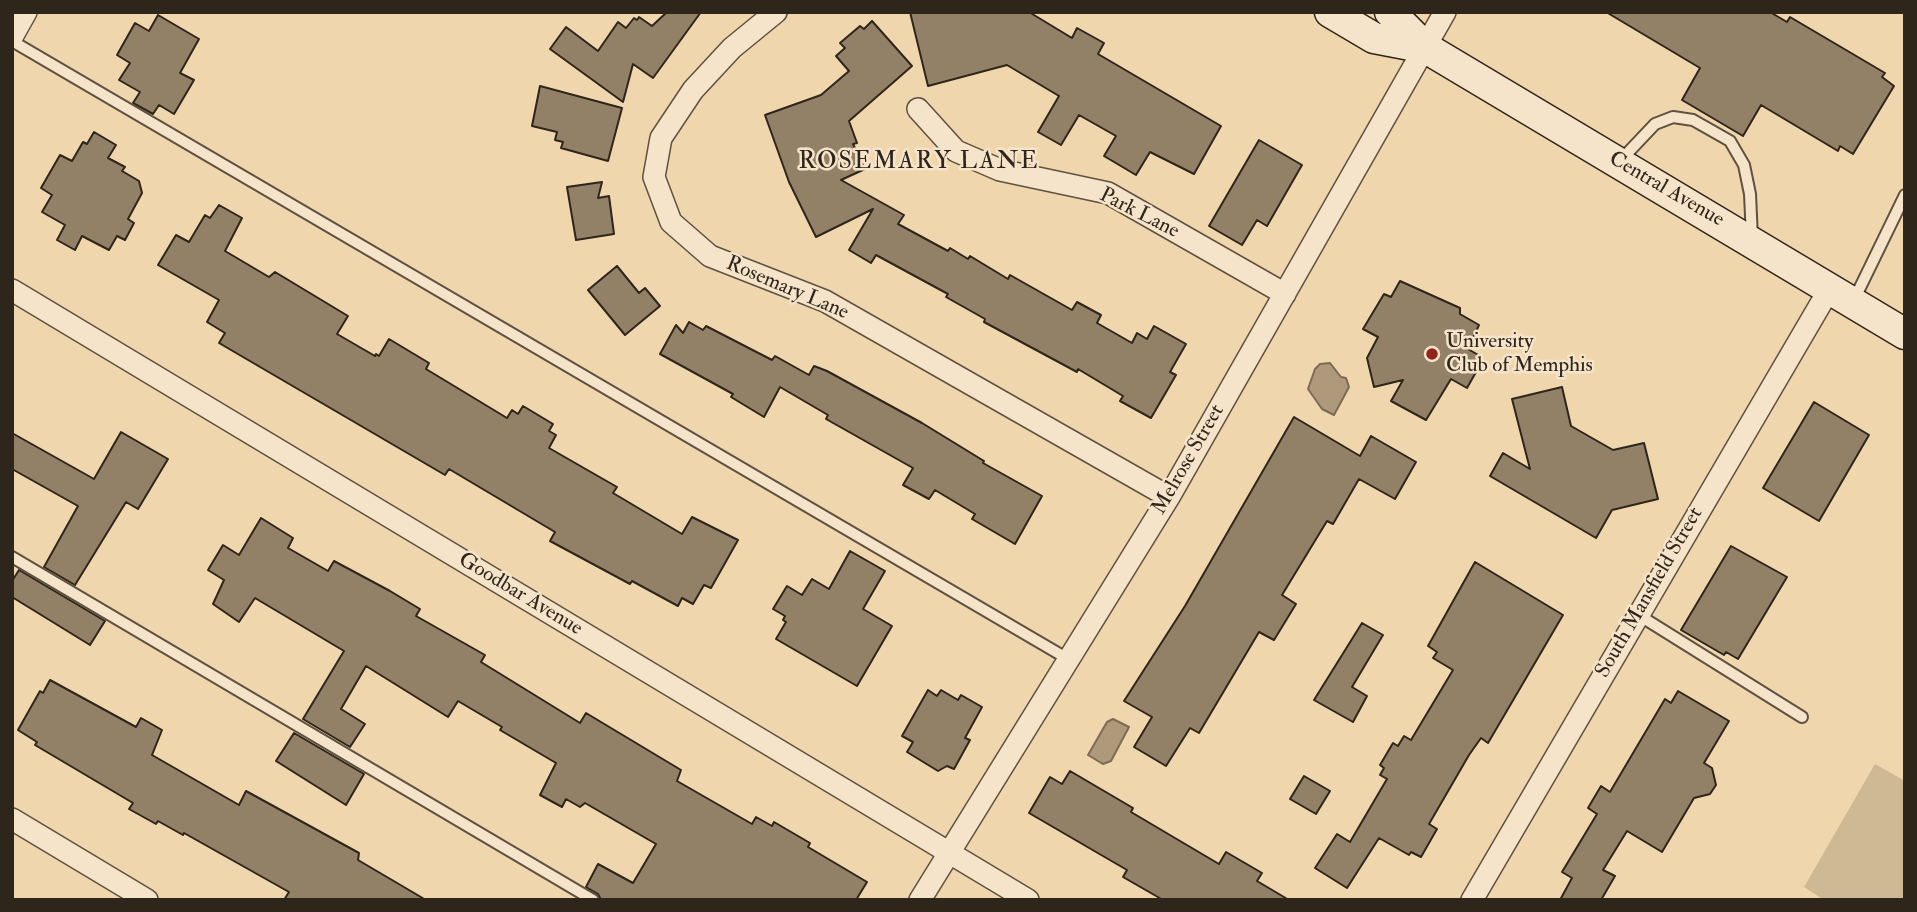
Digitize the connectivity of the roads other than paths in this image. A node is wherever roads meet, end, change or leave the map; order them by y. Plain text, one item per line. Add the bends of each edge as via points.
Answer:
1 (26, 12) edge
2 (776, 12) edge
3 (1331, 12) edge
4 (1390, 12) edge
5 (1445, 12) edge
6 (12, 39) edge
7 (1426, 48) junction
8 (918, 109) dead end
9 (1618, 163) junction
10 (1905, 195) edge
11 (1894, 214) junction
12 (1905, 220) edge
13 (1753, 241) junction
14 (12, 290) edge
15 (1285, 294) junction
16 (1841, 295) junction
17 (1905, 334) edge
18 (1169, 497) junction
19 (12, 557) edge
20 (1637, 614) junction
21 (1068, 659) junction
22 (1802, 717) dead end
23 (12, 819) edge
24 (951, 853) junction
25 (147, 900) edge
26 (593, 900) edge
27 (920, 900) edge
28 (1028, 900) edge
29 (1472, 900) edge

1 - 6 street
2 - 18 street, Rosemary Lane via 732,48 693,90 661,138 654,177 671,222 710,256 825,301
3 - 7 main road, Central Avenue via 1374,38
4 - 7 main road, Central Avenue
5 - 7 street, Melrose Street
6 - 21 lane
7 - 9 main road, Central Avenue
7 - 15 street, Melrose Street
8 - 15 street, Park Lane via 956,151 1000,170 1108,193
9 - 13 main road, Central Avenue
9 - 13 lane via 1655,124 1673,117 1693,120 1730,141 1744,164
10 - 11 lane
11 - 12 lane
11 - 16 lane via 1876,260
13 - 16 main road, Central Avenue
14 - 24 street, Goodbar Avenue
15 - 18 street, Melrose Street
16 - 17 main road, Central Avenue
16 - 20 street, South Mansfield Street
18 - 21 street, Melrose Street
19 - 26 lane
20 - 22 lane
20 - 29 street, South Mansfield Street
21 - 24 street, Melrose Street
23 - 25 street
24 - 27 street, Melrose Street
24 - 28 street, Goodbar Avenue

